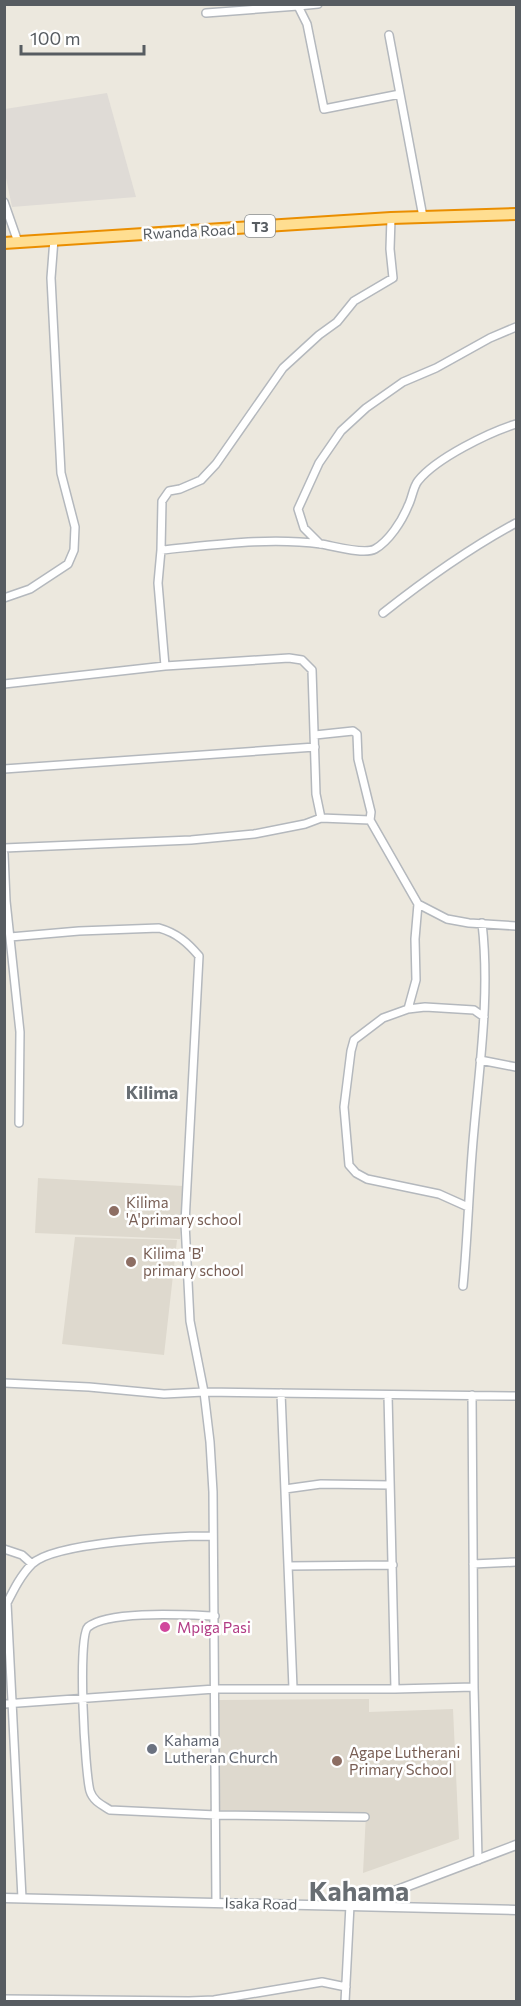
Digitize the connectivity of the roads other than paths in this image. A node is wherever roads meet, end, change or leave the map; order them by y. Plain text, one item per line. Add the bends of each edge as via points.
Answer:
1 (318, 4) edge
2 (298, 6) junction
3 (206, 13) dead end
4 (388, 35) dead end
5 (400, 94) junction
6 (4, 202) edge
7 (516, 214) edge
8 (423, 217) junction
9 (391, 218) junction
10 (54, 239) junction
11 (18, 242) junction
12 (4, 243) edge
13 (516, 327) edge
14 (516, 424) edge
15 (516, 523) edge
16 (321, 544) junction
17 (161, 550) junction
18 (4, 598) edge
19 (383, 613) dead end
20 (165, 666) junction
21 (4, 684) edge
22 (315, 735) junction
23 (315, 747) junction
24 (4, 768) edge
25 (321, 818) junction
26 (370, 820) junction
27 (4, 848) edge
28 (4, 854) edge
29 (5, 901) edge
30 (418, 904) junction
31 (482, 923) junction
32 (516, 926) edge
33 (10, 938) junction
34 (408, 1009) junction
35 (484, 1017) junction
36 (480, 1060) junction
37 (516, 1066) edge
38 (19, 1123) dead end
39 (468, 1207) junction
40 (463, 1286) dead end
41 (4, 1383) edge
42 (204, 1392) junction
43 (281, 1393) junction
44 (387, 1395) junction
45 (472, 1395) junction
46 (516, 1396) edge
47 (390, 1485) junction
48 (285, 1489) junction
49 (212, 1536) junction
50 (4, 1549) edge
51 (516, 1562) edge
52 (32, 1564) junction
53 (473, 1564) junction
54 (393, 1565) junction
55 (288, 1566) junction
56 (215, 1616) junction
57 (474, 1687) junction
58 (293, 1688) junction
59 (215, 1689) junction
60 (395, 1689) junction
61 (83, 1698) junction
62 (8, 1704) edge
63 (216, 1815) junction
64 (365, 1817) dead end
65 (516, 1845) edge
66 (478, 1860) junction
67 (4, 1898) edge
68 (22, 1898) junction
69 (216, 1903) junction
70 (354, 1905) junction
71 (516, 1910) edge
72 (346, 1987) junction
73 (4, 1999) edge
74 (345, 2001) edge

1 - 2 street
2 - 3 street
2 - 5 street via 307,24 324,109
4 - 5 street
5 - 8 street
6 - 11 street
7 - 8 highway, Rwanda Road / T3
8 - 9 highway, Rwanda Road / T3
9 - 10 highway, Rwanda Road / T3
9 - 17 street via 393,278 354,301 337,322 284,368 229,448 201,480 169,491 162,501
10 - 11 highway, Rwanda Road / T3
10 - 18 street via 51,278 61,473 75,527 74,550 68,564 30,589
11 - 12 highway, Rwanda Road / T3
13 - 16 street via 403,382 340,431 319,463 298,509 304,528
14 - 16 street via 474,441 418,481 393,532 375,549
15 - 19 street via 435,572
16 - 17 street via 276,540
17 - 20 street via 158,583
20 - 21 street
20 - 22 street via 302,660 312,670
22 - 23 street
22 - 26 street via 353,731 357,734
23 - 24 street
23 - 25 street
25 - 26 street
25 - 27 street via 254,834 191,840
26 - 30 street
28 - 29 street
29 - 33 street
30 - 31 street via 447,920
30 - 34 street via 416,981
31 - 32 street
31 - 35 street via 486,964
33 - 38 street via 20,1032
33 - 42 street via 159,928 172,932 200,956 185,1223 190,1321
34 - 35 street via 474,1010
34 - 39 street via 383,1018 354,1040 344,1107 349,1165 367,1179 439,1194
35 - 36 street
36 - 37 street
36 - 39 street
39 - 40 street
41 - 42 street via 164,1394
42 - 43 street
42 - 49 street via 213,1492
43 - 44 street
43 - 48 street
44 - 45 street
44 - 47 street
45 - 46 street
45 - 53 street
47 - 48 street via 321,1484
47 - 54 street
48 - 55 street
49 - 52 street via 159,1537 91,1546 46,1556
49 - 56 street
50 - 52 street via 22,1555
51 - 53 street
52 - 62 street via 7,1603
53 - 57 street
54 - 55 street
54 - 60 street
55 - 58 street
56 - 59 street
56 - 61 street via 116,1618 90,1626 83,1643
57 - 60 street
57 - 66 street
58 - 59 street
58 - 60 street
59 - 61 street
59 - 63 street
61 - 62 street
61 - 63 street via 90,1793 98,1803 110,1810
62 - 68 street
63 - 64 street
63 - 69 street
65 - 66 street
66 - 70 street
67 - 68 street, Isaka Road
68 - 69 street, Isaka Road
69 - 70 street, Isaka Road
70 - 71 street, Isaka Road
70 - 72 street
72 - 73 street via 322,1982 197,2001
72 - 74 street

